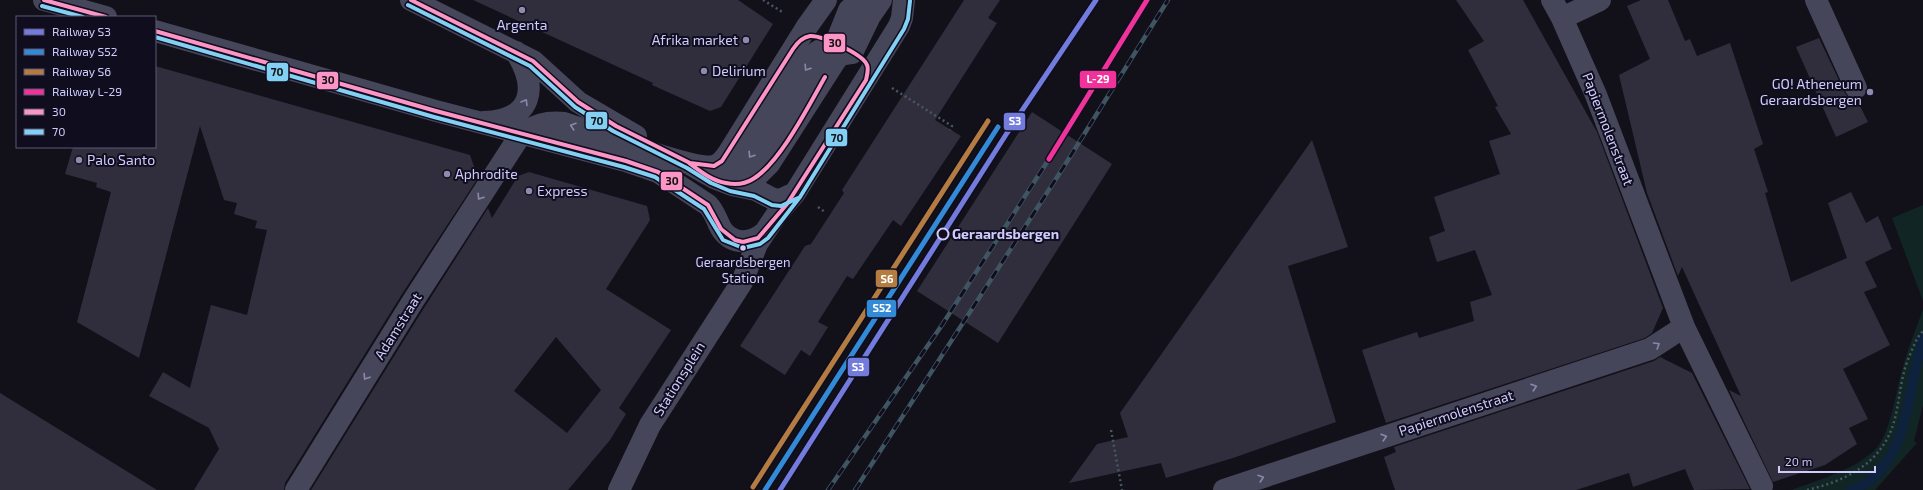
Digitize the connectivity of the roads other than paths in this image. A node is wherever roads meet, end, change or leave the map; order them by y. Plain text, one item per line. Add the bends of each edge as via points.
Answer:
1 (44, 0) edge
2 (411, 0) edge
3 (826, 0) edge
4 (840, 0) edge
5 (861, 0) edge
6 (881, 0) edge
7 (1600, 0) edge
8 (1816, 0) edge
9 (906, 3) edge
10 (1557, 9) edge
11 (102, 16) edge
12 (156, 31) edge
13 (835, 44) junction
14 (793, 49) junction
15 (516, 52) junction
16 (866, 80) junction
17 (1856, 88) dead end
18 (479, 122) junction
19 (521, 134) junction
20 (690, 164) junction
21 (739, 186) junction
22 (795, 193) junction
23 (718, 220) junction
24 (767, 230) junction
25 (743, 242) junction
26 (746, 273) junction
27 (1684, 327) junction
28 (1762, 486) dead end
29 (296, 490) edge
30 (619, 490) edge
31 (1224, 490) edge

1 - 11 street
2 - 15 street
3 - 14 street
4 - 13 street
5 - 13 street via 849,10
6 - 13 street via 870,16
7 - 10 street
8 - 17 street
9 - 16 street, Stationsplein via 898,26
10 - 27 street, Papiermolenstraat via 1596,95
12 - 18 street
13 - 14 street via 804,38
13 - 16 street via 863,59 868,72
13 -> 21 street via 840,54 782,146 762,172
14 - 20 street via 722,161 714,166
18 -> 15 street via 509,118 525,105 529,95 528,76
15 - 20 street via 533,61 578,102 616,126
16 - 22 street, Stationsplein
18 - 19 street
20 -> 19 street via 564,123 550,121 537,124
19 - 23 street via 626,161 658,172 708,205
19 -> 29 street, Adamstraat
20 - 21 street
21 - 22 street via 780,200
21 - 23 street via 724,196 717,212
21 - 24 street, Stationsplein via 772,210
22 - 24 street, Stationsplein
23 - 25 street via 721,229 727,235
24 - 25 street via 758,238
24 - 26 street, Stationsplein via 757,244
25 - 26 street, Stationsplein via 748,258
26 - 30 street, Stationsplein via 650,425
27 - 28 street, Papiermolenstraat
31 -> 27 street, Papiermolenstraat via 1650,349

